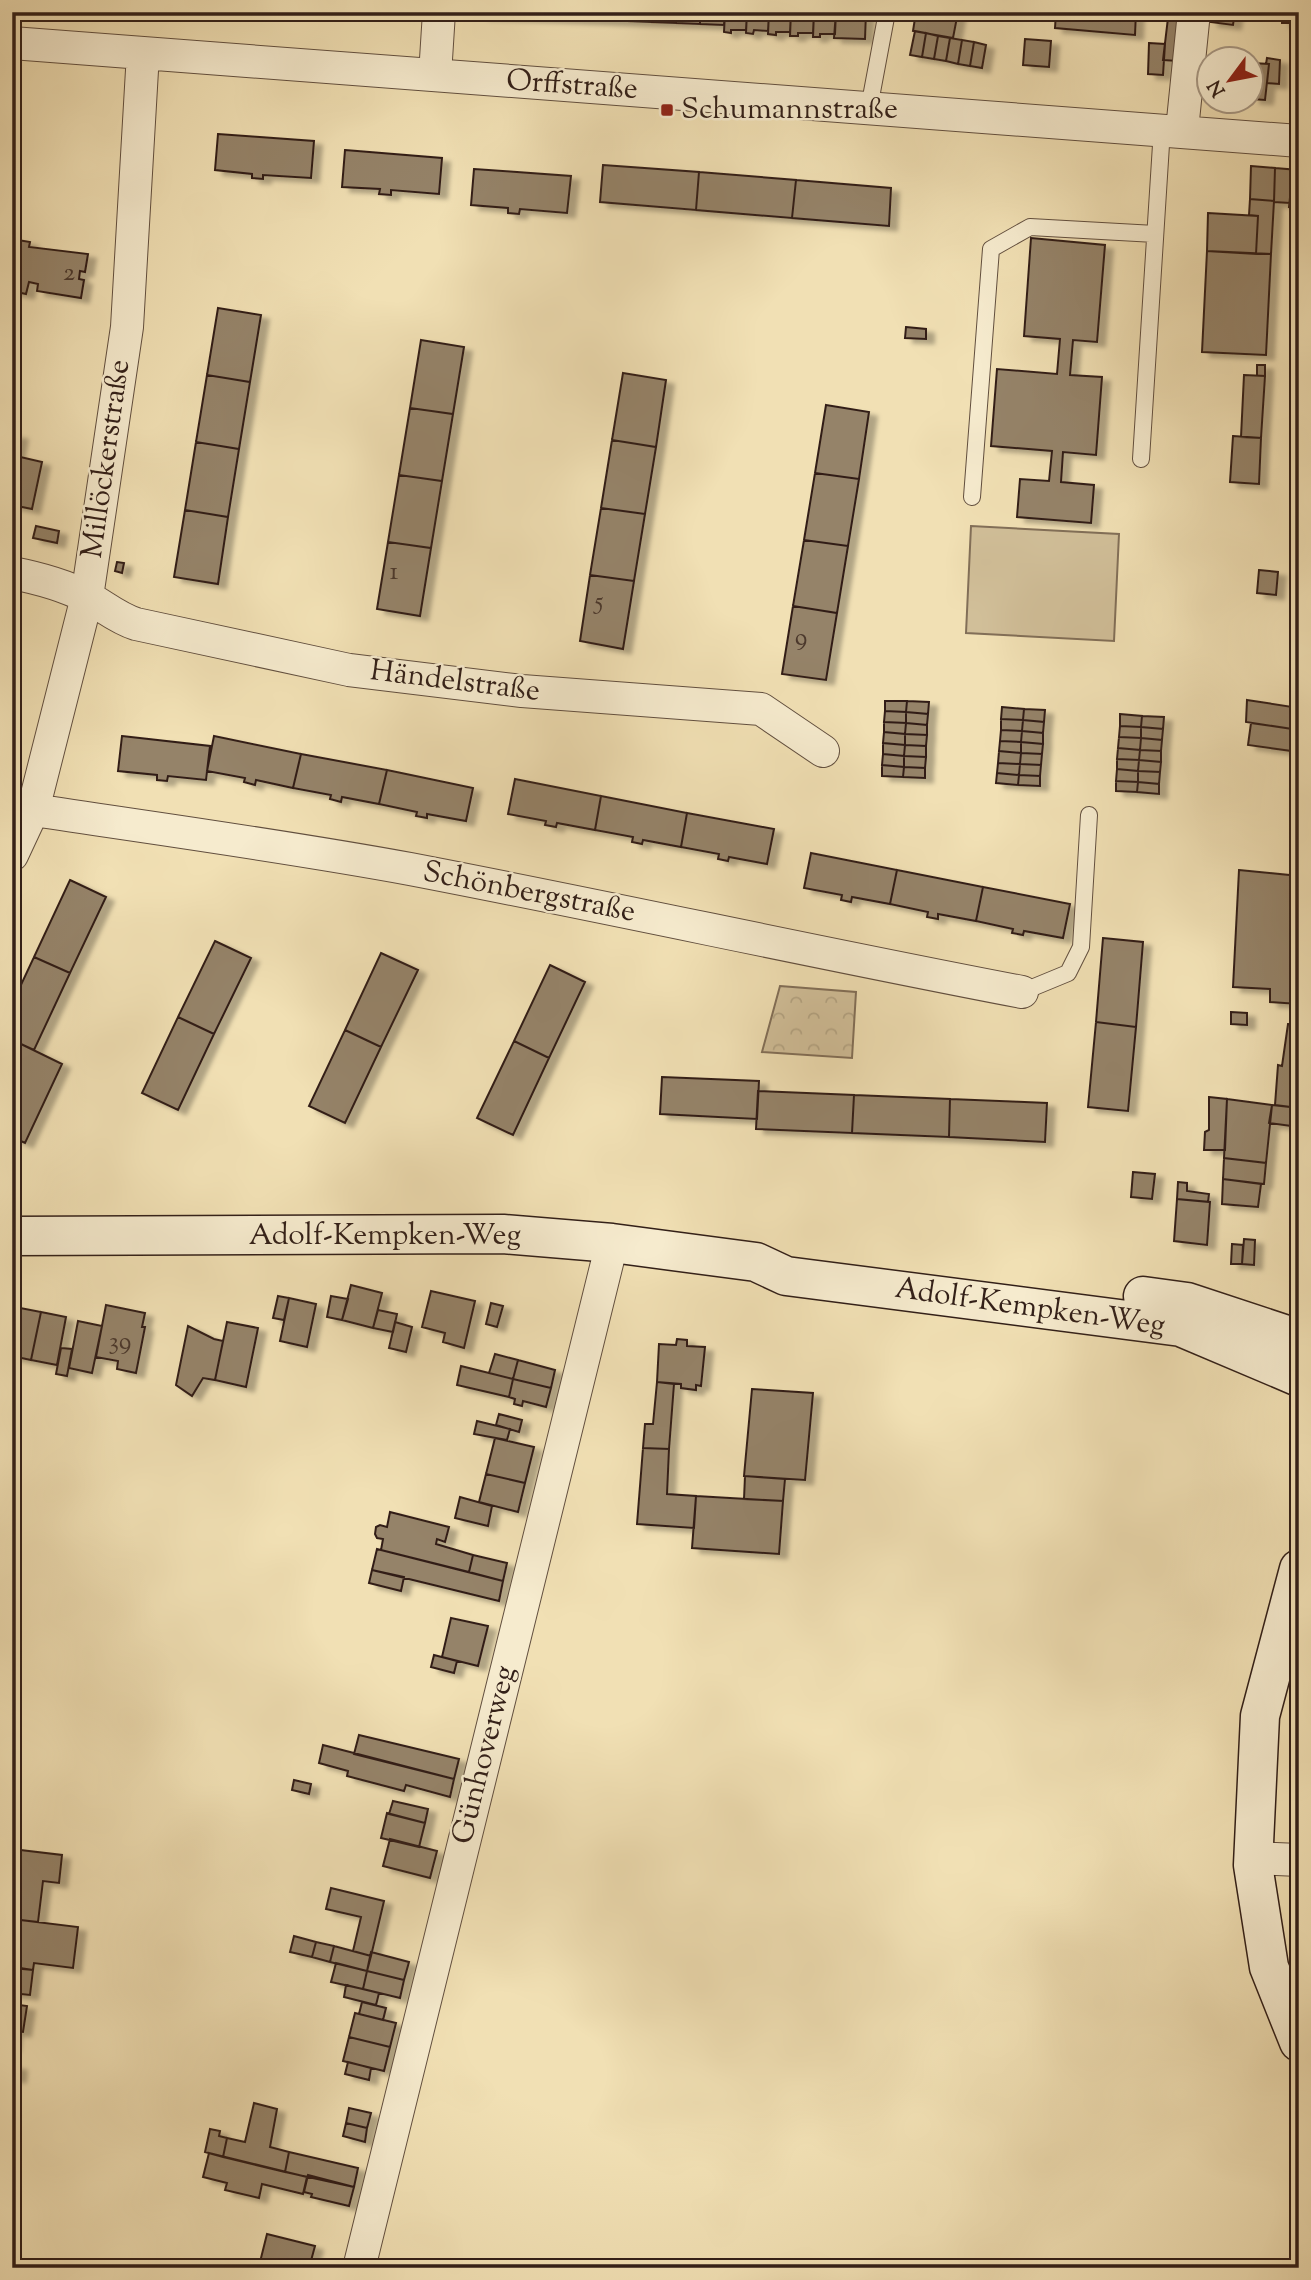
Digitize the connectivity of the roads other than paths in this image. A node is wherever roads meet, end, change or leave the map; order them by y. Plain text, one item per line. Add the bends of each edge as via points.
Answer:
1 (439, 12) edge
2 (887, 12) edge
3 (1194, 12) edge
4 (12, 43) edge
5 (143, 52) junction
6 (435, 75) junction
7 (869, 108) junction
8 (1172, 129) junction
9 (1299, 141) edge
10 (1155, 234) junction
11 (1141, 459) dead end
12 (972, 497) dead end
13 (12, 573) edge
14 (87, 597) junction
15 (823, 751) dead end
16 (33, 810) junction
17 (1089, 815) dead end
18 (12, 855) edge
19 (1022, 992) joint
20 (12, 1237) edge
21 (612, 1243) junction
22 (756, 1262) junction
23 (1299, 1339) edge
24 (1299, 1377) edge
25 (1299, 1569) edge
26 (1254, 1858) junction
27 (1299, 1860) edge
28 (1299, 2042) edge
29 (359, 2268) edge

1 - 6 street
2 - 7 lane
3 - 8 street
4 - 5 street, Orffstraße
5 - 6 street, Orffstraße
5 - 14 street, Millöckerstraße via 127,327
6 - 7 street, Orffstraße
7 - 8 street, Orffstraße
8 - 9 street, Orffstraße
8 - 10 lane
10 - 11 lane
10 - 12 lane via 1030,227 991,249
13 - 14 street, Händelstraße via 41,578
14 - 15 street, Händelstraße via 136,624 349,670 522,691 761,709
14 - 16 street, Millöckerstraße
16 - 18 street, Millöckerstraße
16 - 19 street, Schönbergstraße via 408,869
17 - 19 lane via 1081,947 1068,973
20 - 21 main road, Adolf-Kempken-Weg via 503,1234
21 - 22 main road, Adolf-Kempken-Weg
21 - 29 street, Günhoverweg
22 - 23 main road, Adolf-Kempken-Weg via 789,1253 1187,1302
22 - 24 main road, Adolf-Kempken-Weg via 786,1276 1181,1328
25 - 26 main road via 1261,1716
26 - 27 street
26 - 28 main road via 1269,1967

